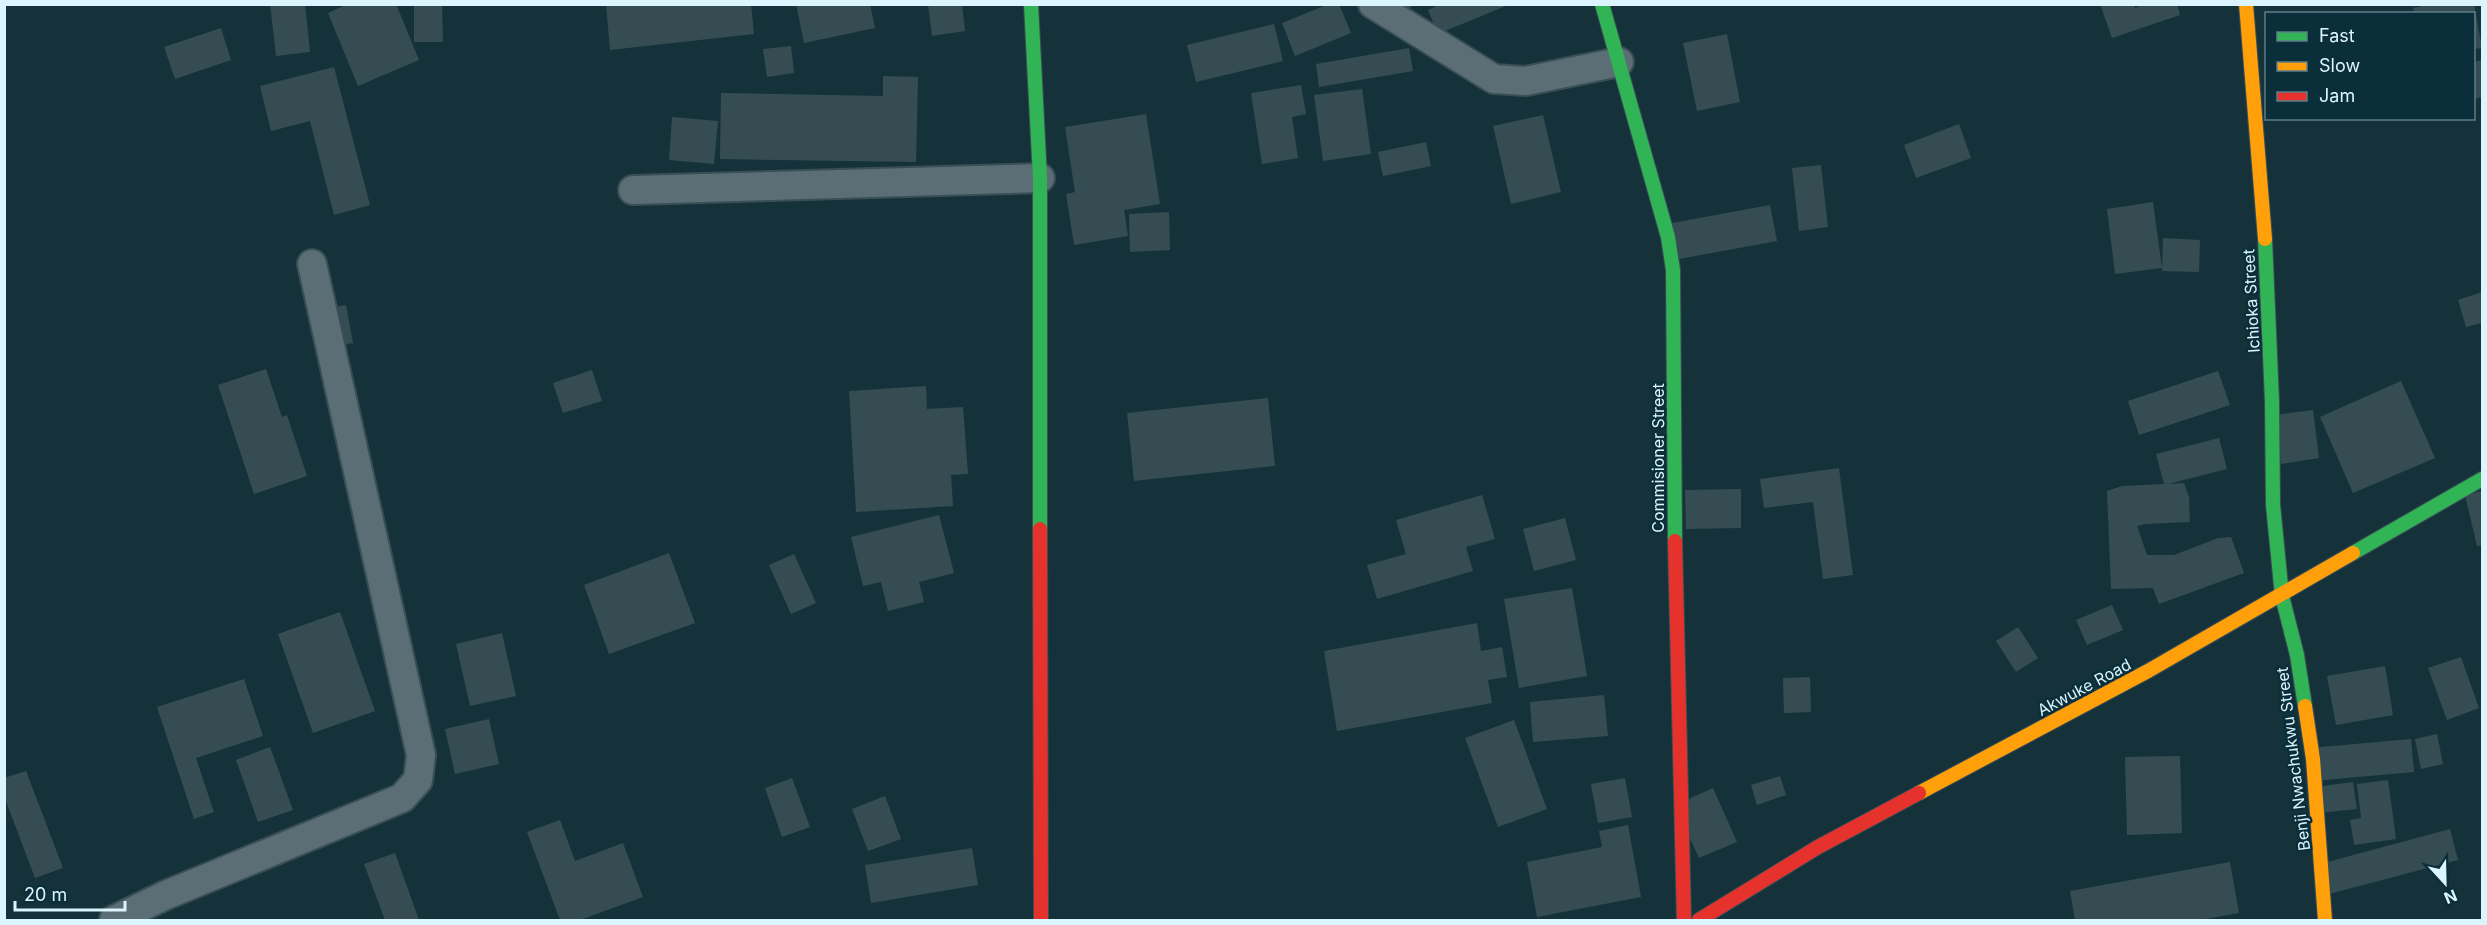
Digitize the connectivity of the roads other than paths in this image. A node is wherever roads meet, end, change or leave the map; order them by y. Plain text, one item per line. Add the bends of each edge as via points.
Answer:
1 (1030, 4) edge
2 (1373, 4) edge
3 (1602, 4) edge
4 (2246, 4) edge
5 (1618, 62) junction
6 (1040, 178) junction
7 (633, 190) dead end
8 (312, 264) dead end
9 (2482, 479) edge
10 (2282, 596) junction
11 (114, 921) edge
12 (1041, 921) edge
13 (1684, 921) edge
14 (1699, 921) edge
15 (2325, 921) edge

1 - 6 street
2 - 5 street via 1494,79 1526,81
3 - 5 street, Commisioner Street
4 - 10 street, Ichioka Street via 2265,234 2273,505
5 - 13 street, Commisioner Street via 1668,237 1673,270
6 - 7 street
6 - 12 street
8 - 11 street via 421,755 418,780 402,798 166,895
9 - 10 street, Akwuke Road
10 - 14 street, Akwuke Road via 1818,847
10 - 15 street, Benji Nwachukwu Street via 2297,655 2313,759

